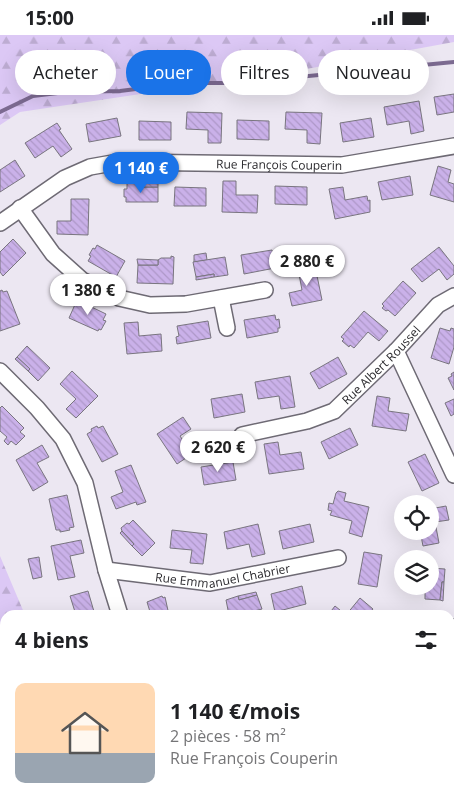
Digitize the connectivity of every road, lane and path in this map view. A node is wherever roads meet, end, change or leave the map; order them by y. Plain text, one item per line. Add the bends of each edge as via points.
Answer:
1 (454, 146) edge
2 (20, 208) junction
3 (0, 223) edge
4 (265, 290) dead end
5 (454, 296) edge
6 (221, 297) junction
7 (227, 328) dead end
8 (396, 351) junction
9 (0, 371) edge
10 (242, 435) dead end
11 (454, 475) edge
12 (338, 558) dead end
13 (106, 570) junction
14 (118, 610) edge

1 - 2 street, Rue François Couperin via 334,165 118,162 90,167 65,178
2 - 3 street, Rue François Couperin
2 - 6 street via 52,254 82,280 119,298 150,305 186,305
4 - 6 street
5 - 8 street, Rue Albert Roussel via 438,305
6 - 7 street
8 - 10 street, Rue Albert Roussel via 334,411 307,421
8 - 11 street
9 - 13 street via 63,439 85,483
12 - 13 street, Rue Emmanuel Chabrier via 210,583
13 - 14 street

